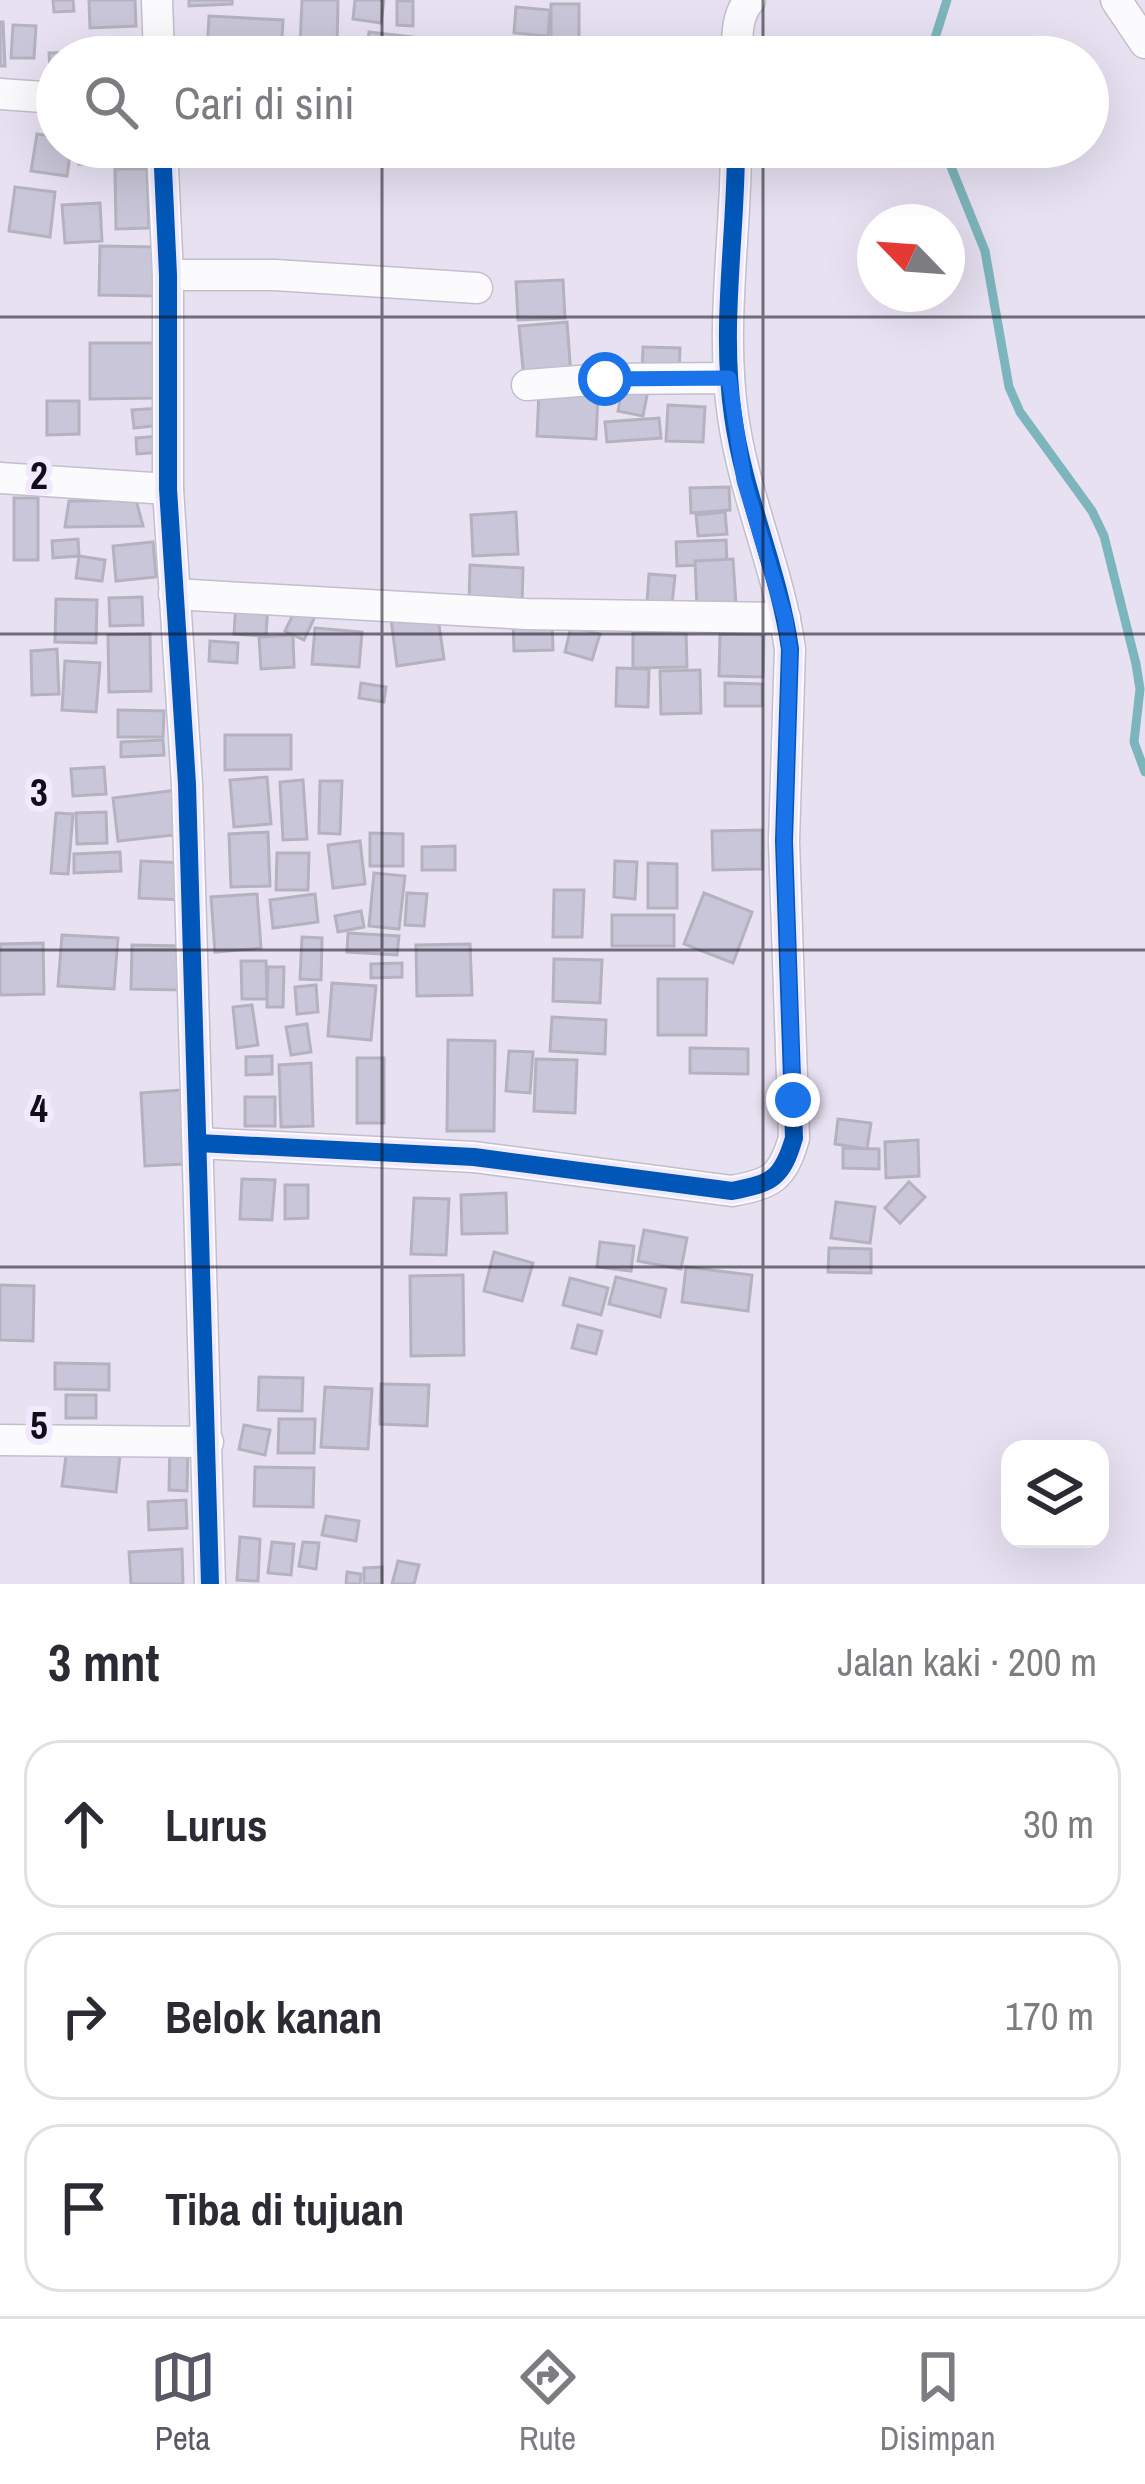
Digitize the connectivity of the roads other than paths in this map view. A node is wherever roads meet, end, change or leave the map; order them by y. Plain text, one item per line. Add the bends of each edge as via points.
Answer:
1 (157, 0) edge
2 (750, 0) edge
3 (1116, 0) edge
4 (158, 36) edge
5 (737, 36) edge
6 (1145, 44) edge
7 (0, 94) edge
8 (36, 97) edge
9 (163, 168) edge
10 (736, 168) edge
11 (168, 275) junction
12 (477, 288) dead end
13 (729, 378) junction
14 (527, 385) dead end
15 (0, 478) edge
16 (168, 489) junction
17 (175, 594) junction
18 (785, 618) junction
19 (198, 1143) junction
20 (0, 1440) edge
21 (208, 1442) junction
22 (210, 1584) edge

1 - 4 street
2 - 5 street
3 - 6 street
7 - 8 street
9 - 11 street
10 - 13 street
11 - 12 street
11 - 16 street
13 - 14 street
13 - 18 street via 744,480
15 - 16 street
16 - 17 street
17 - 18 street via 526,614
17 - 19 street
18 - 19 street via 794,1138 786,1166 766,1184 732,1191 474,1157
19 - 21 street
20 - 21 street
21 - 22 street

